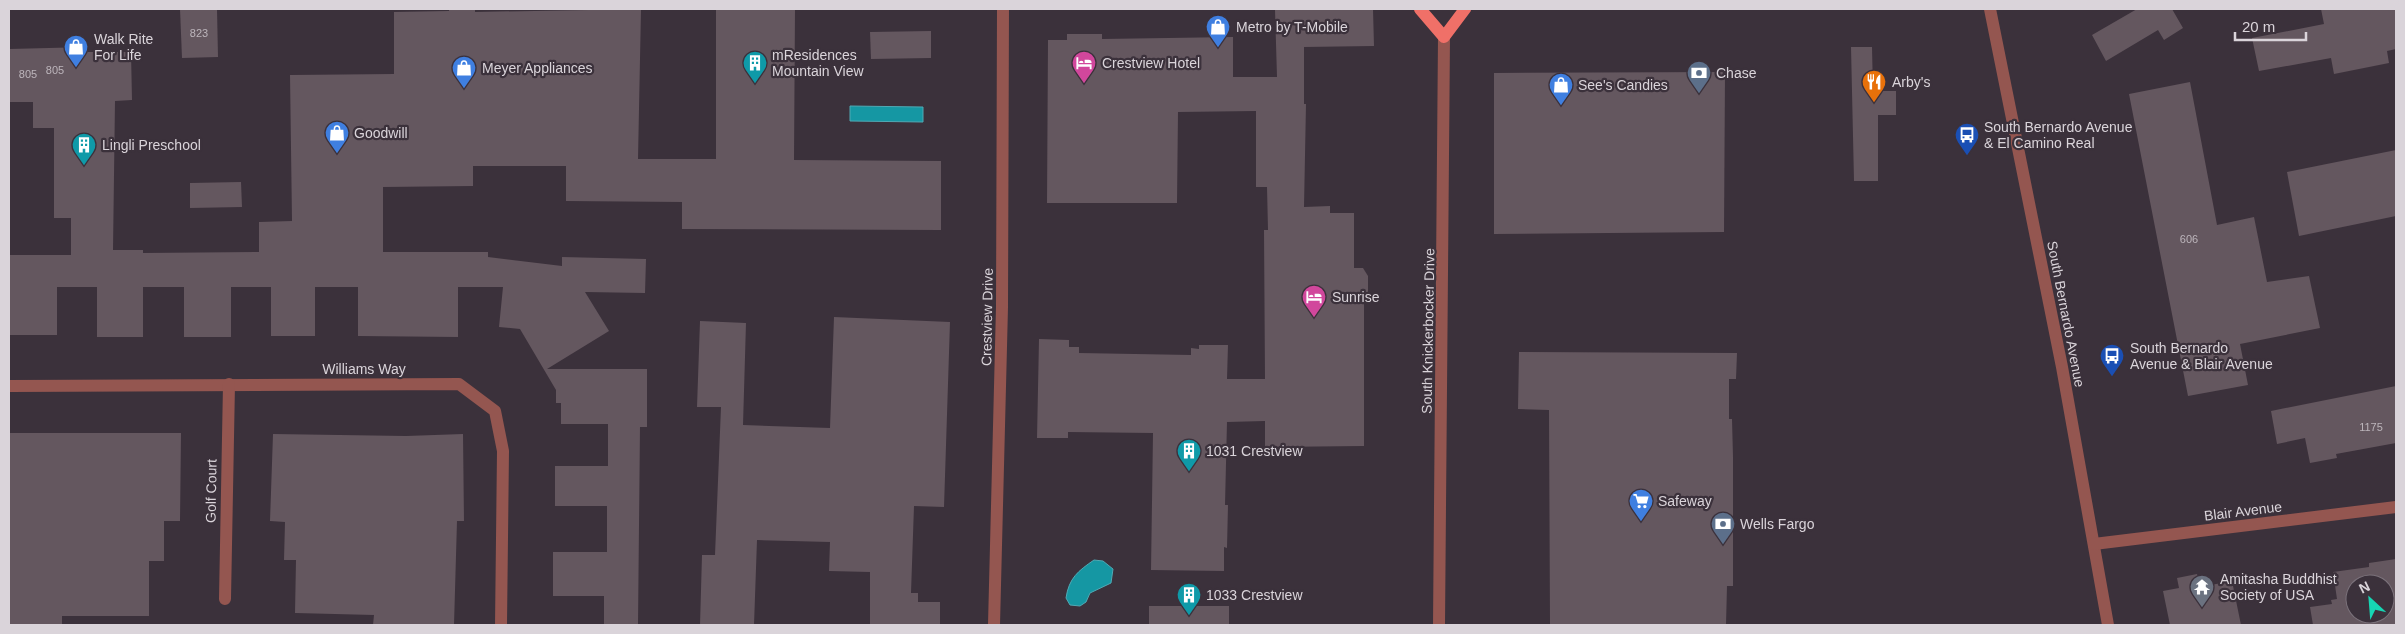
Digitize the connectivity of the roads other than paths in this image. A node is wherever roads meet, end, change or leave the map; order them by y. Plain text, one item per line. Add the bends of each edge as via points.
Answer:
1 (1003, 9) edge
2 (1420, 9) edge
3 (1465, 9) edge
4 (1990, 9) edge
5 (1444, 37) junction
6 (229, 384) junction
7 (9, 386) edge
8 (2396, 508) edge
9 (2094, 544) junction
10 (225, 599) dead end
11 (501, 625) edge
12 (994, 625) edge
13 (1439, 625) edge
14 (2108, 625) edge

1 - 12 street, Crestview Drive via 1002,307
2 - 5 main road
3 - 5 main road
4 - 9 street, South Bernardo Avenue
5 - 13 street, South Knickerbocker Drive
6 - 7 street, Williams Way
6 - 10 street, Golf Court
6 - 11 street, Williams Way via 459,384 496,411 503,451
8 - 9 street, Blair Avenue
9 - 14 street, South Bernardo Avenue

